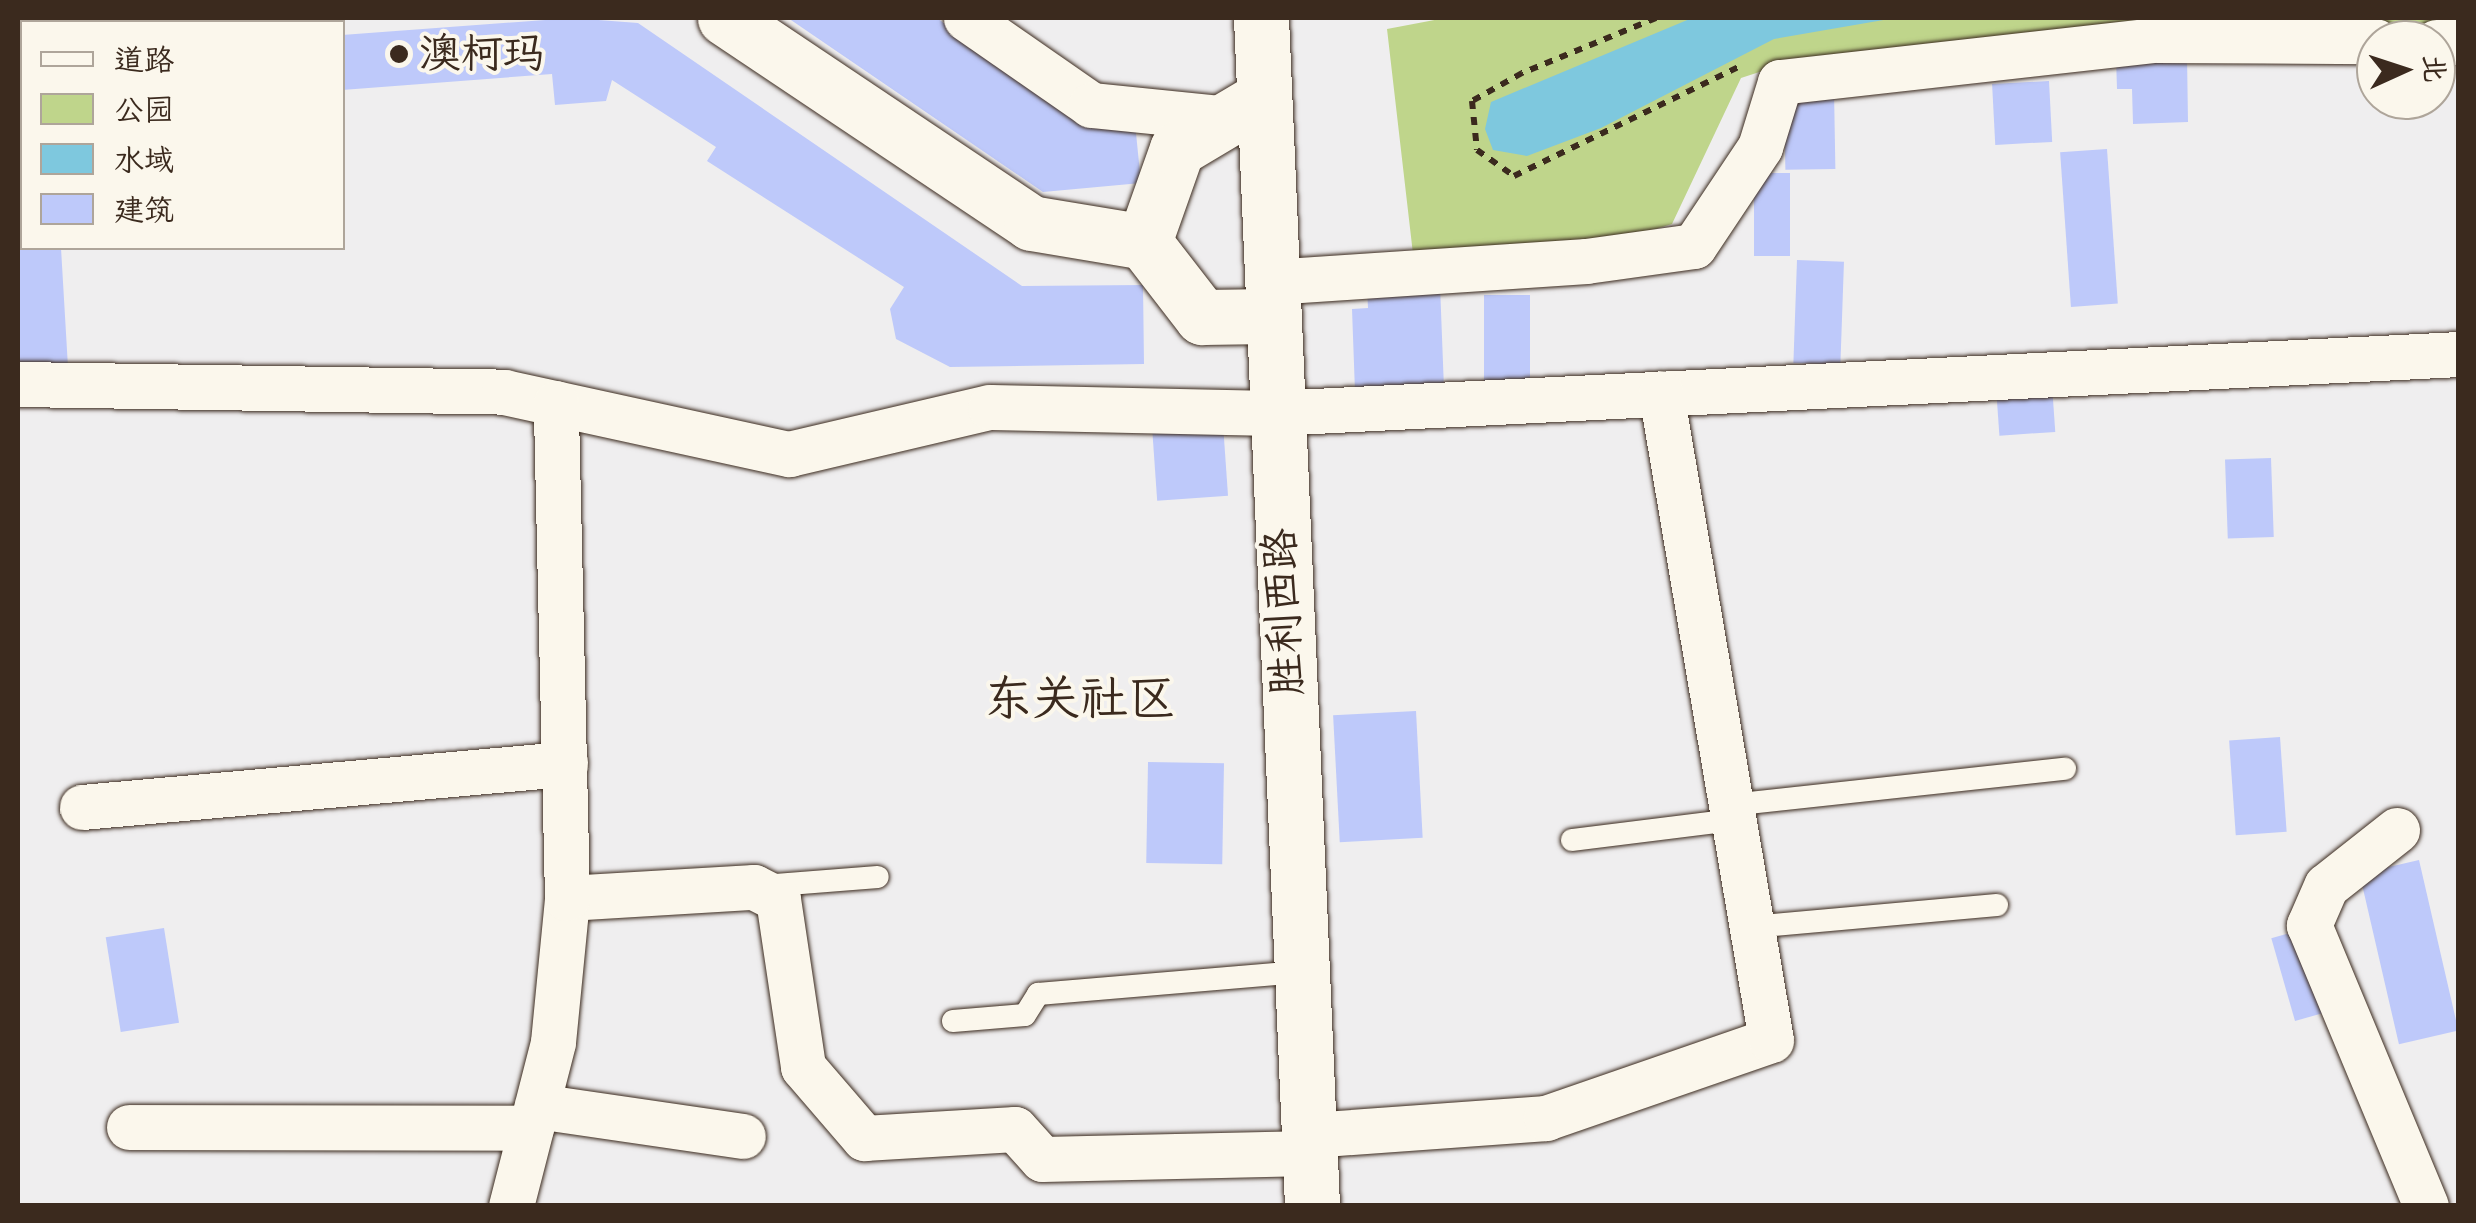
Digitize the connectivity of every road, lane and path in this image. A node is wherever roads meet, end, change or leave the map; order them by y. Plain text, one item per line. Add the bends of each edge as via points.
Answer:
1 (725, 18) edge
2 (966, 18) edge
3 (1261, 18) edge
4 (1656, 18) edge
5 (2356, 41) edge
6 (1747, 63) dead end
7 (1246, 108) junction
8 (1144, 242) junction
9 (1270, 299) junction
10 (2458, 354) edge
11 (18, 384) edge
12 (1661, 393) junction
13 (556, 403) junction
14 (1274, 412) junction
15 (564, 764) junction
16 (2065, 769) dead end
17 (82, 807) dead end
18 (1732, 812) junction
19 (2397, 830) dead end
20 (1572, 840) dead end
21 (878, 877) dead end
22 (754, 887) junction
23 (567, 898) junction
24 (1996, 905) dead end
25 (1752, 926) junction
26 (1302, 972) junction
27 (953, 1022) dead end
28 (534, 1117) junction
29 (128, 1126) dead end
30 (743, 1136) dead end
31 (1311, 1164) edge
32 (512, 1206) edge
33 (2426, 1206) edge

1 - 8 main road via 1031,223
2 - 7 street via 1091,105
3 - 7 main road, 胜利西路
4 - 6 path via 1522,73 1472,102 1477,150 1514,176
5 - 9 street via 2157,40 1780,82 1760,147 1694,246
7 - 8 main road via 1176,149
7 - 9 main road, 胜利西路
8 - 9 main road via 1202,318
9 - 14 main road, 胜利西路
10 - 12 street
11 - 13 street via 504,392
12 - 14 street
12 - 18 street
13 - 14 street via 790,454 990,407
13 - 15 street
14 - 26 main road, 胜利西路
15 - 17 street
15 - 23 street
16 - 18 lane
18 - 20 lane
18 - 25 street
19 - 33 street via 2326,886 2309,925
21 - 22 lane
22 - 23 street
22 - 31 street via 778,899 804,1067 864,1138 1015,1128 1042,1159
23 - 28 street via 553,1042
24 - 25 lane
25 - 31 street via 1771,1040 1546,1118
26 - 27 lane via 1038,994 1025,1015
26 - 31 main road, 胜利西路
28 - 29 street
28 - 30 street
28 - 32 street

